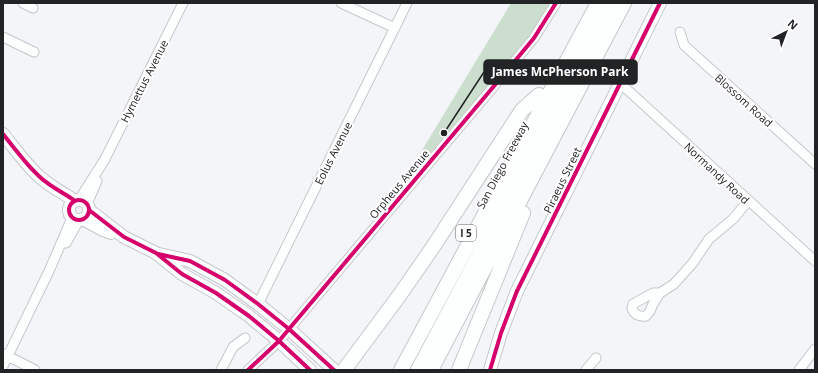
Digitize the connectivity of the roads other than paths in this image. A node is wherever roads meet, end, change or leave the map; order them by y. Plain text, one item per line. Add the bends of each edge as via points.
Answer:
1 (23, 3) edge
2 (183, 3) edge
3 (341, 3) edge
4 (407, 3) edge
5 (556, 3) edge
6 (588, 3) edge
7 (598, 3) edge
8 (612, 3) edge
9 (624, 3) edge
10 (660, 3) edge
11 (33, 8) dead end
12 (395, 28) junction
13 (680, 32) dead end
14 (3, 37) edge
15 (34, 52) dead end
16 (620, 84) junction
17 (539, 95) junction
18 (556, 131) junction
19 (3, 134) edge
20 (815, 164) edge
21 (748, 201) junction
22 (79, 210) junction
23 (156, 253) junction
24 (815, 261) edge
25 (660, 293) dead end
26 (258, 304) junction
27 (289, 329) junction
28 (245, 338) dead end
29 (279, 341) junction
30 (815, 349) edge
31 (5, 355) edge
32 (596, 358) dead end
33 (812, 359) edge
34 (3, 366) edge
35 (34, 370) edge
36 (221, 370) edge
37 (248, 370) edge
38 (310, 370) edge
39 (334, 370) edge
40 (344, 370) edge
41 (393, 370) edge
42 (401, 370) edge
43 (418, 370) edge
44 (431, 370) edge
45 (458, 370) edge
46 (490, 370) edge
47 (586, 370) edge
48 (799, 370) edge

1 - 11 street
2 - 22 street, Hymettus Avenue
3 - 12 street
4 - 12 street, Eolus Avenue
5 - 27 street, Orpheus Avenue via 534,38
6 - 17 highway, San Diego Freeway / I 5
7 - 42 highway
8 - 43 highway
9 - 18 highway
10 - 16 main road, Piraeus Street
12 - 26 street, Eolus Avenue
13 - 20 street, Blossom Road via 684,45
14 - 15 street
16 - 21 street, Normandy Road
16 - 46 main road, Piraeus Street via 517,291
17 - 40 highway via 522,110 433,247
17 - 41 highway, San Diego Freeway / I 5
18 - 44 highway
18 - 45 highway
19 - 22 main road via 35,173
21 - 24 street, Normandy Road
21 - 25 street via 733,219 709,239 674,284
22 - 23 main road via 103,230
22 - 31 street, Hymettus Avenue
23 - 26 main road via 190,261 224,280
23 - 29 main road via 182,274 249,316
26 - 27 main road
27 - 29 street, Orpheus Avenue
27 - 39 main road
28 - 36 street via 233,347
29 - 37 street, Orpheus Avenue
29 - 38 main road
30 - 33 street
31 - 34 street, Hymettus Avenue
31 - 35 street
32 - 47 street
33 - 48 street

